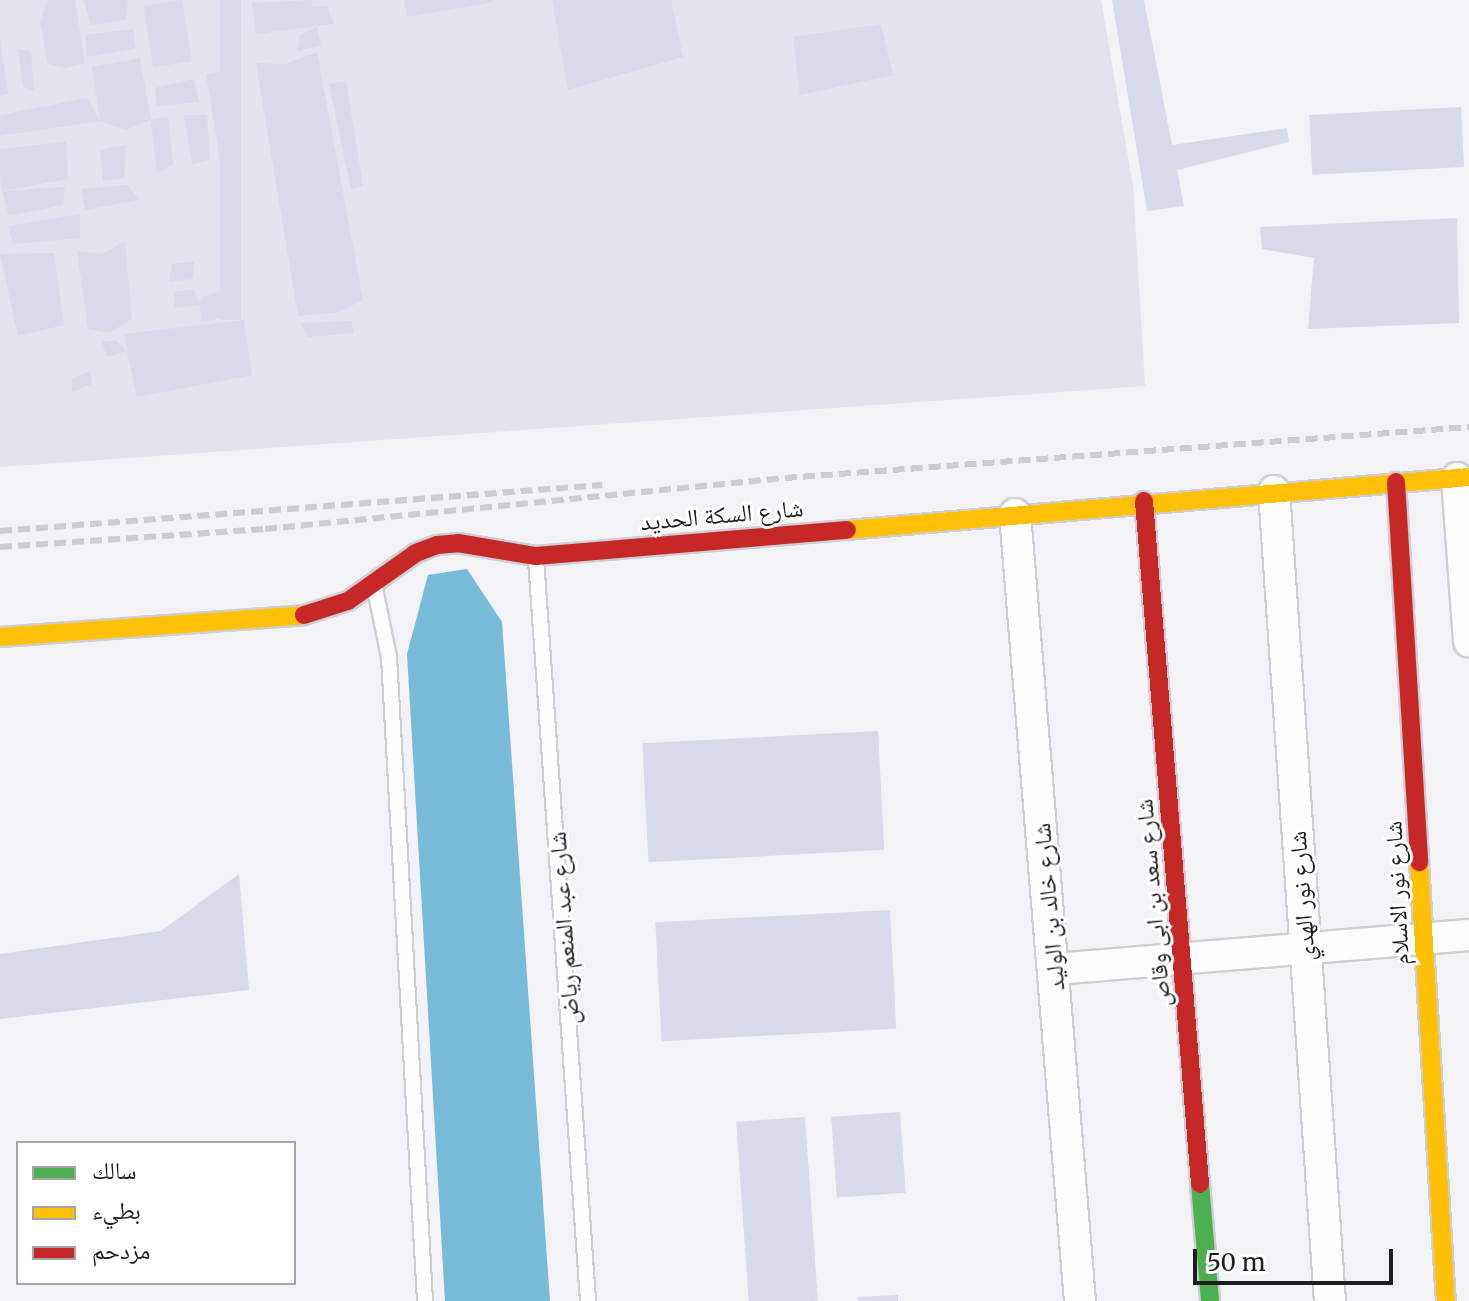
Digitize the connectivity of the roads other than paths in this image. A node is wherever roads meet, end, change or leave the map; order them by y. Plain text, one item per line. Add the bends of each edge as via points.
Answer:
1 (1463, 478) edge
2 (1396, 482) junction
3 (1274, 491) junction
4 (1144, 501) junction
5 (1015, 514) junction
6 (536, 556) junction
7 (374, 585) junction
8 (0, 637) edge
9 (1469, 642) edge
10 (1469, 935) edge
11 (1424, 938) junction
12 (1306, 949) junction
13 (1182, 959) junction
14 (1055, 969) junction
15 (425, 1301) edge
16 (588, 1301) edge
17 (1080, 1301) edge
18 (1210, 1301) edge
19 (1330, 1301) edge
20 (1446, 1301) edge

1 - 2 street, شارع السكة الحديد
1 - 9 street
2 - 3 street, شارع السكة الحديد
2 - 11 street, شارع نور الاسلام
3 - 4 street, شارع السكة الحديد
3 - 12 street, شارع نور الهدي
4 - 5 street, شارع السكة الحديد
4 - 13 street, شارع سعد بن ابى وقاص
5 - 6 street, شارع السكة الحديد
5 - 14 street, شارع خالد بن الوليد
6 - 7 street, شارع السكة الحديد via 458,543 437,545 416,553
6 - 16 lane, شارع عبد المنعم رياض
7 - 8 street, شارع السكة الحديد via 348,601 288,619
7 - 15 lane via 389,657
10 - 11 street
11 - 12 street
11 - 20 street, شارع نور الاسلام
12 - 13 street
12 - 19 street, شارع نور الهدي
13 - 14 street
13 - 18 street, شارع سعد بن ابى وقاص
14 - 17 street, شارع خالد بن الوليد

